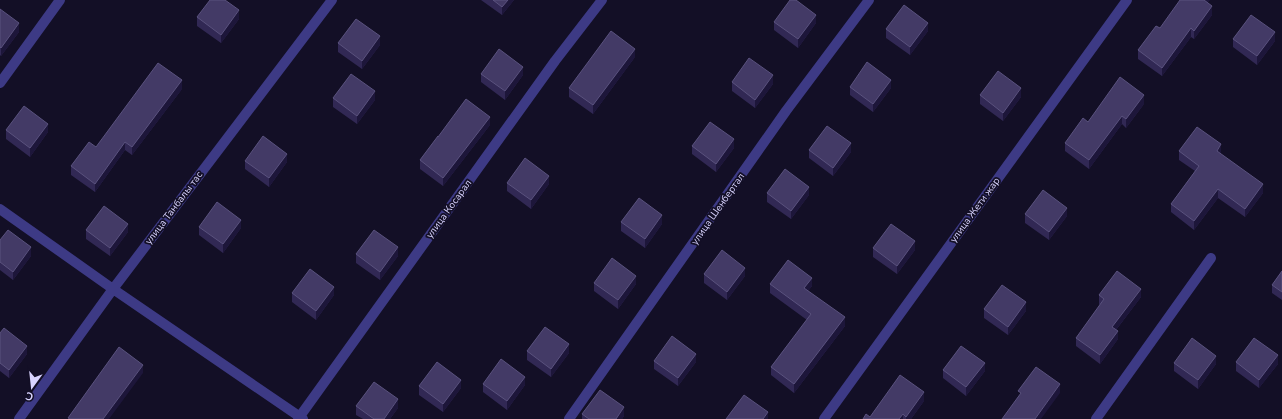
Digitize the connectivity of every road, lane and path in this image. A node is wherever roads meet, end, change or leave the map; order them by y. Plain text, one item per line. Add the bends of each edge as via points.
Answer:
1 (60, 0) edge
2 (332, 0) edge
3 (602, 0) edge
4 (869, 0) edge
5 (1127, 0) edge
6 (0, 83) edge
7 (0, 209) edge
8 (1211, 258) dead end
9 (113, 289) junction
10 (300, 418) edge
11 (19, 419) edge
12 (569, 419) edge
13 (824, 419) edge
14 (1096, 419) edge

1 - 6 street
2 - 9 street, улица Танбалы тас
3 - 10 street, улица Косарал via 555,61
4 - 12 street, улица Шенбертал via 786,111
5 - 13 street, улица Жети жар
7 - 9 street
8 - 14 street
9 - 10 street
9 - 11 street, улица Танбалы тас

